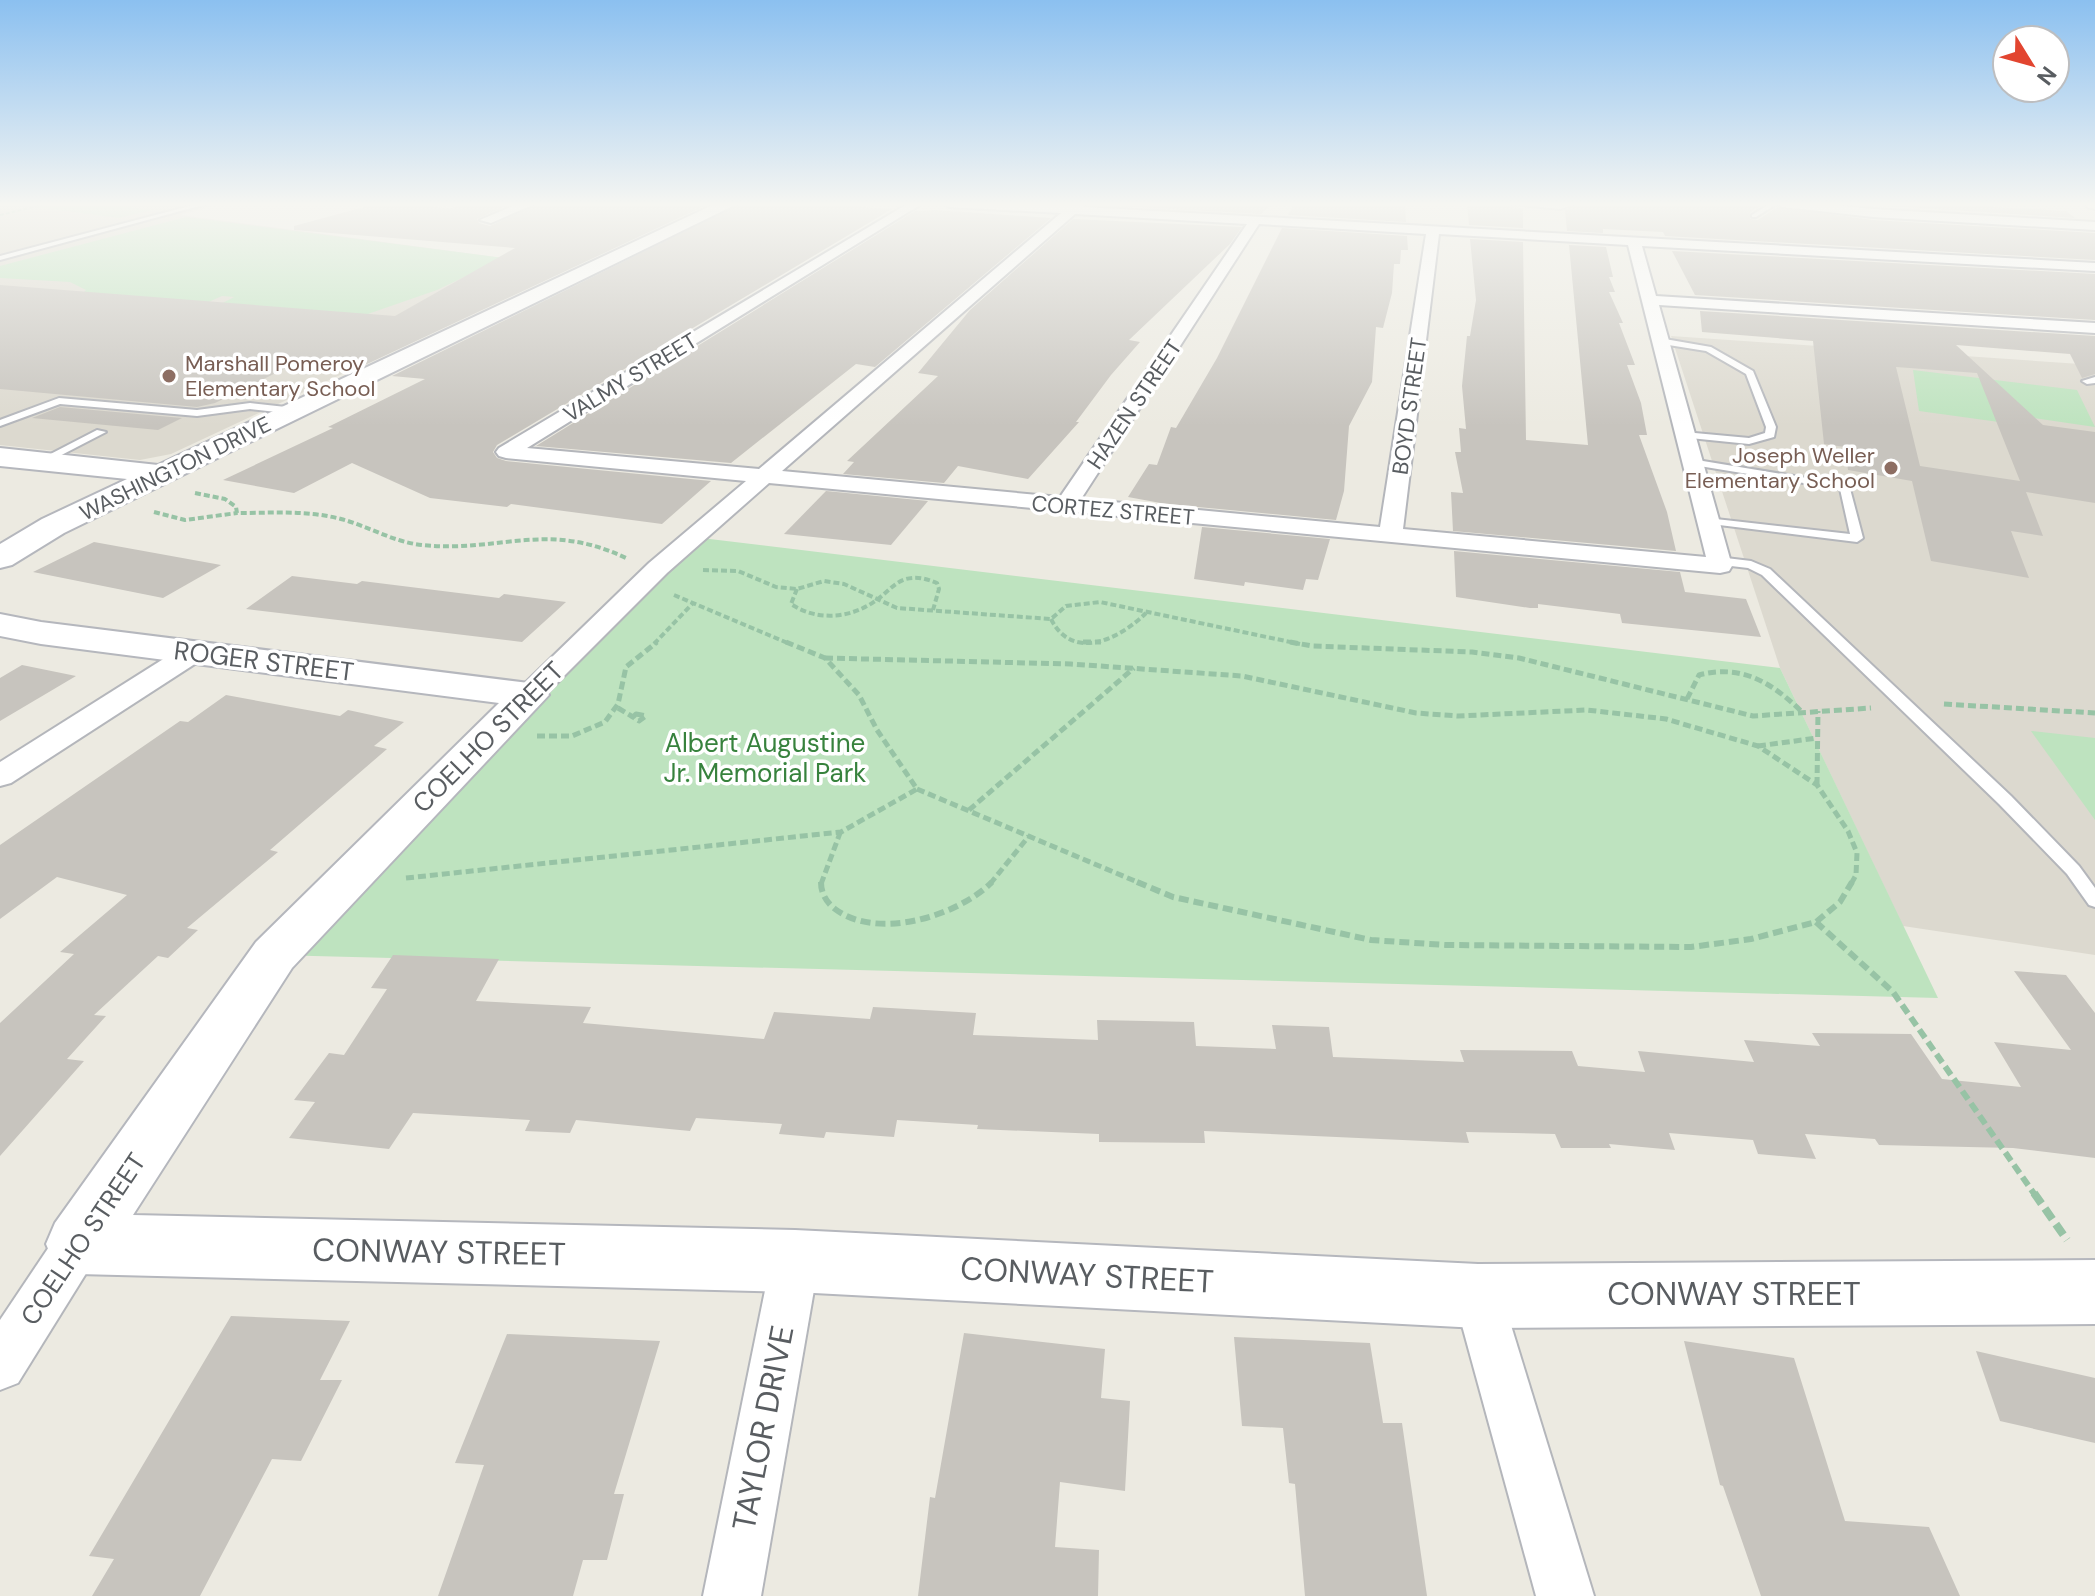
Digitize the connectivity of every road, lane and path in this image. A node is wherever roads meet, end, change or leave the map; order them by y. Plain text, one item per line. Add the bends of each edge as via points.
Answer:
1 (574, 277) edge
2 (794, 277) edge
3 (992, 277) edge
4 (1217, 277) edge
5 (1427, 277) edge
6 (1643, 277) edge
7 (1648, 300) junction
8 (2095, 328) edge
9 (1659, 341) junction
10 (295, 411) junction
11 (0, 423) edge
12 (101, 432) dead end
13 (1684, 435) junction
14 (506, 452) joint
15 (0, 457) edge
16 (42, 461) junction
17 (1691, 462) junction
18 (761, 478) junction
19 (158, 487) junction
20 (118, 495) junction
21 (1065, 506) junction
22 (237, 513) junction
23 (1707, 521) junction
24 (2, 523) edge
25 (53, 526) junction
26 (1391, 533) junction
27 (0, 558) edge
28 (627, 559) dead end
29 (1719, 563) junction
30 (691, 573) dead end
31 (797, 589) junction
32 (669, 593) dead end
33 (876, 600) junction
34 (693, 603) junction
35 (933, 610) junction
36 (1147, 612) junction
37 (1051, 619) junction
38 (0, 625) edge
39 (194, 652) junction
40 (825, 658) junction
41 (1134, 668) junction
42 (1687, 699) junction
43 (1906, 705) junction
44 (618, 708) junction
45 (1818, 711) junction
46 (1802, 712) junction
47 (2095, 713) edge
48 (528, 715) junction
49 (632, 717) dead end
50 (1817, 738) junction
51 (1758, 746) junction
52 (0, 776) edge
53 (1817, 785) junction
54 (917, 789) junction
55 (969, 810) junction
56 (841, 832) junction
57 (1029, 836) junction
58 (350, 877) junction
59 (2095, 901) edge
60 (1816, 922) junction
61 (78, 1244) junction
62 (795, 1261) junction
63 (2082, 1268) edge
64 (1478, 1296) junction
65 (0, 1365) edge
66 (732, 1596) edge
67 (1565, 1596) edge

1 - 10 street, WASHINGTON DRIVE
2 - 14 street, VALMY STREET
3 - 18 street, COELHO STREET
4 - 21 street, HAZEN STREET
5 - 26 street, BOYD STREET
6 - 7 street
7 - 8 street
7 - 9 street
9 - 13 street
9 - 13 lane via 1708,349 1750,373 1771,427 1770,435 1756,440
10 - 11 lane via 250,406 197,413 59,401
10 - 19 street, WASHINGTON DRIVE
12 - 16 lane
13 - 17 street
14 - 18 street, CORTEZ STREET
15 - 16 street
16 - 19 street
17 - 23 street
17 - 23 lane via 1845,487 1857,538
18 - 21 street, CORTEZ STREET
18 - 48 street, COELHO STREET via 658,568
19 - 20 street, WASHINGTON DRIVE
19 - 20 path
19 - 22 path via 231,502
19 - 22 path via 154,513 178,520
20 - 25 street, WASHINGTON DRIVE
21 - 26 street, CORTEZ STREET
22 - 28 path via 320,514 421,545 581,538
23 - 29 street
24 - 25 street
25 - 27 street
26 - 29 street, CORTEZ STREET
29 - 43 lane via 1751,565 1766,572
30 - 31 path via 727,569
31 - 33 path via 824,581 844,584
31 - 33 path via 791,604 819,615 846,614
32 - 34 path
33 - 35 path via 897,608
33 - 35 path via 903,579 926,578 939,589
34 - 40 path
34 - 44 path via 666,634 626,665
35 - 37 path
36 - 37 path via 1083,602 1056,611
36 - 37 path via 1121,636 1105,642 1072,639
36 - 42 path via 1312,646 1506,656
38 - 39 street, ROGER STREET
39 - 48 street, ROGER STREET
39 - 52 street
40 - 41 path
40 - 54 path via 859,695
41 - 51 path via 1242,676 1416,713 1587,710 1666,719
41 - 55 path
42 - 46 path via 1753,716
42 - 46 path via 1699,675 1730,669 1773,684
43 - 45 path
43 - 47 path
43 - 59 lane via 2073,870
44 - 48 path via 592,730 558,740
44 - 49 path
45 - 46 path
45 - 50 path
48 - 58 street, COELHO STREET
50 - 51 path
50 - 53 path
51 - 53 path
53 - 60 path via 1857,853 1856,875 1840,902
54 - 55 path
54 - 56 path
55 - 57 path
56 - 57 path via 821,886 825,899 836,910 872,922 912,920 973,897 996,880
56 - 58 path via 399,879
57 - 60 path via 1173,897 1371,940 1691,947
58 - 61 street, COELHO STREET via 274,955
60 - 63 path via 1893,992
61 - 62 street, CONWAY STREET
61 - 65 street, COELHO STREET
62 - 64 street, CONWAY STREET
62 - 66 street, TAYLOR DRIVE
63 - 64 street, CONWAY STREET
64 - 67 street

